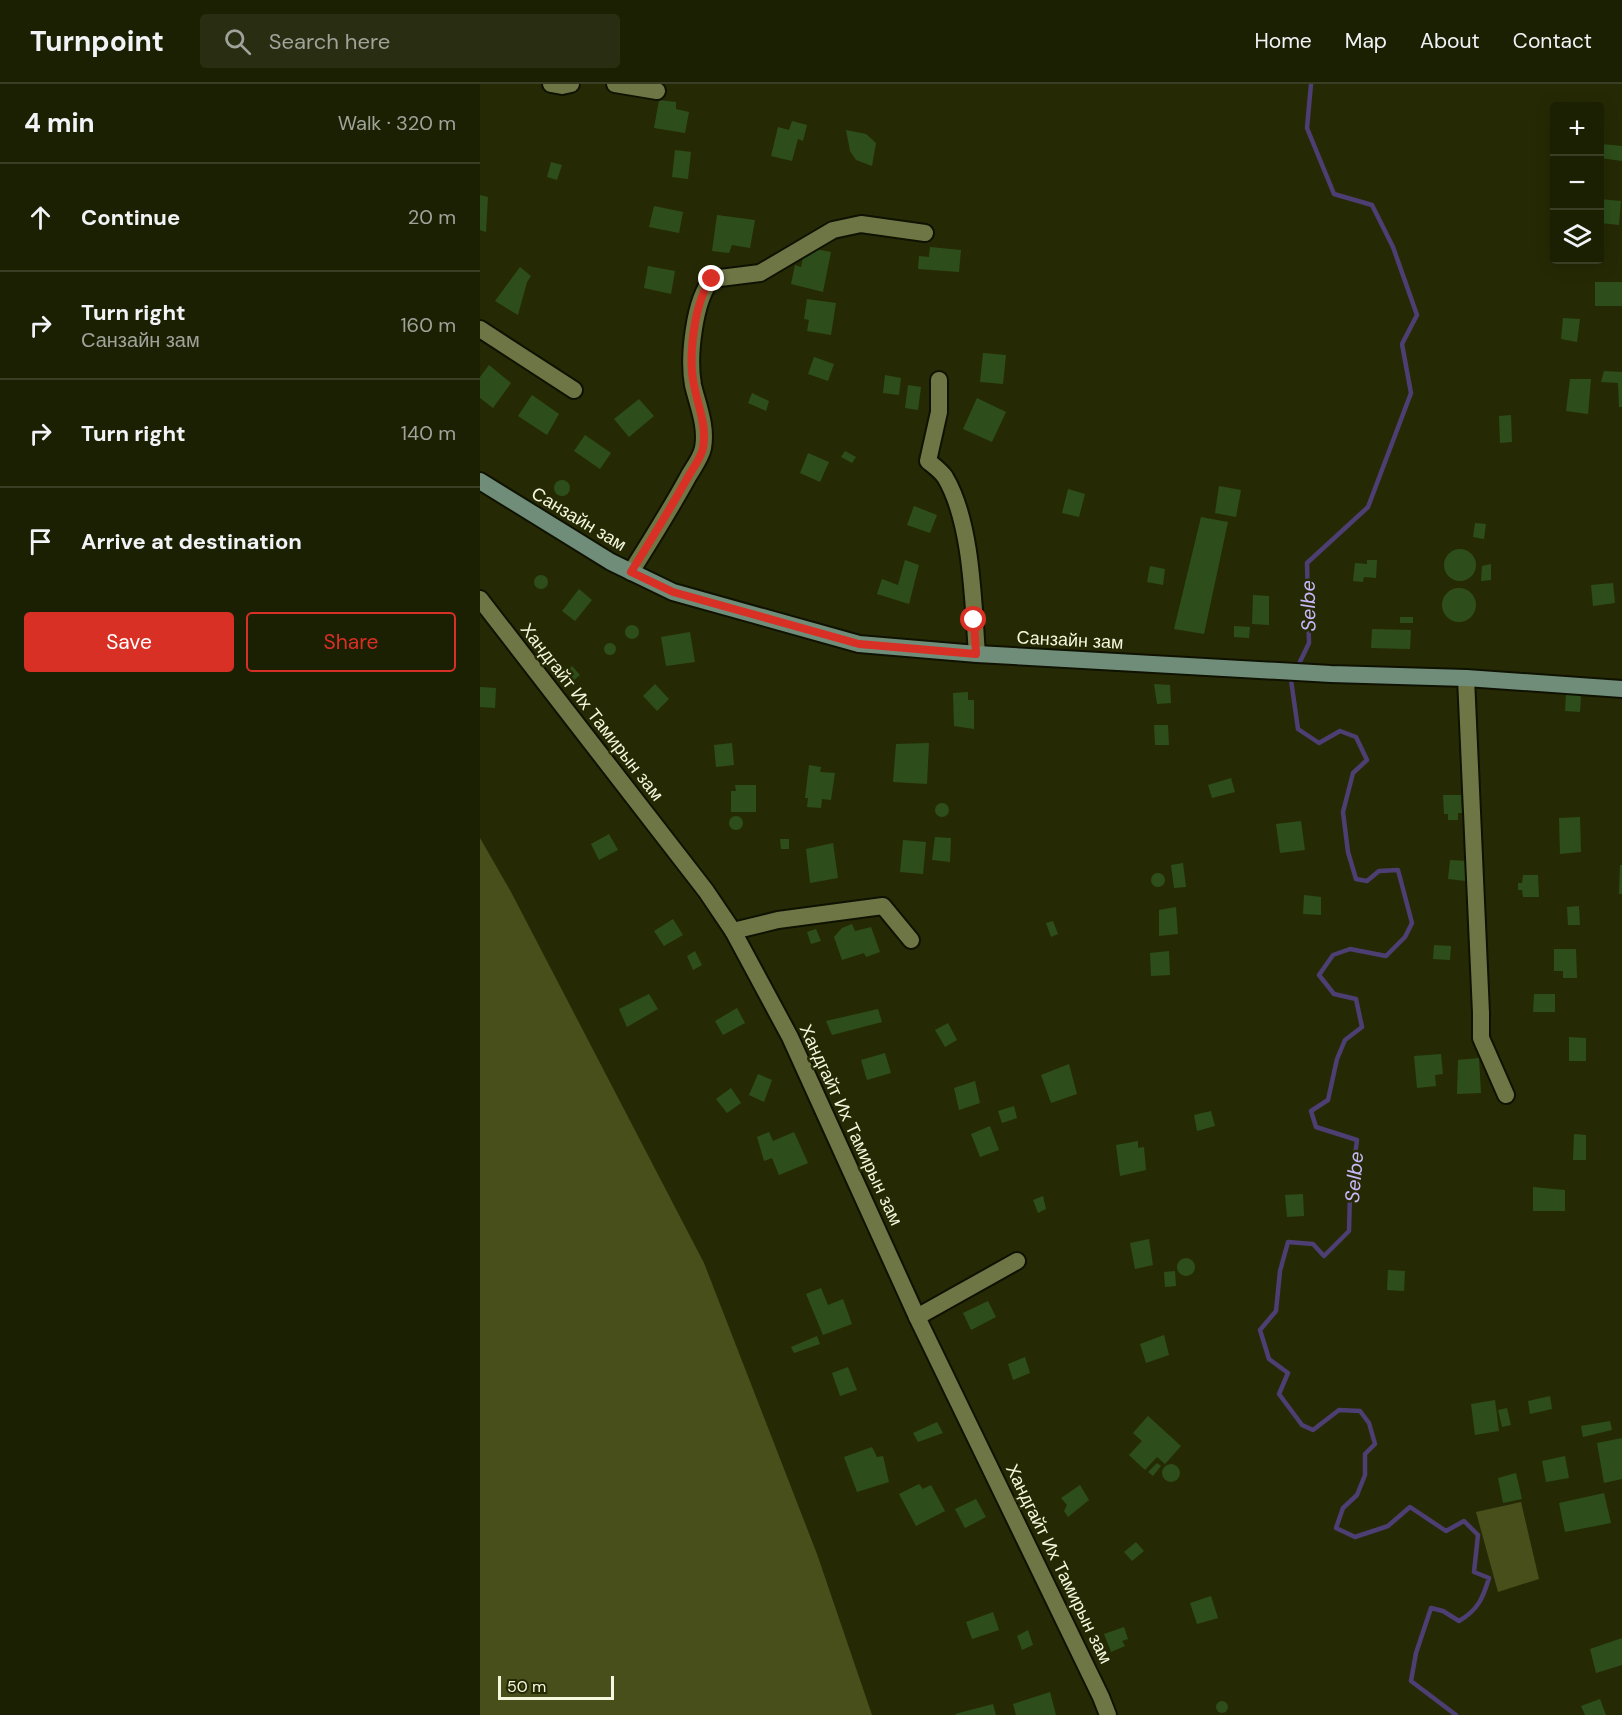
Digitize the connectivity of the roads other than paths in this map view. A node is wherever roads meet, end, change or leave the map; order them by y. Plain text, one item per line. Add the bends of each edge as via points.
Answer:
1 (551, 84) edge
2 (571, 84) edge
3 (615, 84) edge
4 (657, 91) dead end
5 (925, 233) dead end
6 (480, 330) edge
7 (939, 380) dead end
8 (574, 390) dead end
9 (480, 481) edge
10 (631, 572) junction
11 (480, 599) edge
12 (976, 654) junction
13 (1466, 678) junction
14 (1622, 689) edge
15 (733, 931) junction
16 (910, 940) dead end
17 (1506, 1095) dead end
18 (1017, 1261) dead end
19 (917, 1317) junction
20 (1108, 1715) edge

1 - 2 street
3 - 4 street
5 - 10 street via 861,224 833,230 760,273 712,279 703,292 692,338 702,451
6 - 8 street
7 - 12 street via 939,412 928,461 944,475 957,502 971,577
9 - 10 main road, Санзайн зам
10 - 12 main road, Санзайн зам via 673,592 859,644
11 - 15 street, Хандгайт Их Тамирын зам
12 - 13 main road, Санзайн зам
13 - 14 main road, Санзайн зам
13 - 17 street via 1481,1038
15 - 16 street via 778,920 883,906
15 - 19 street, Хандгайт Их Тамирын зам via 790,1036
18 - 19 street
19 - 20 street, Хандгайт Их Тамирын зам

